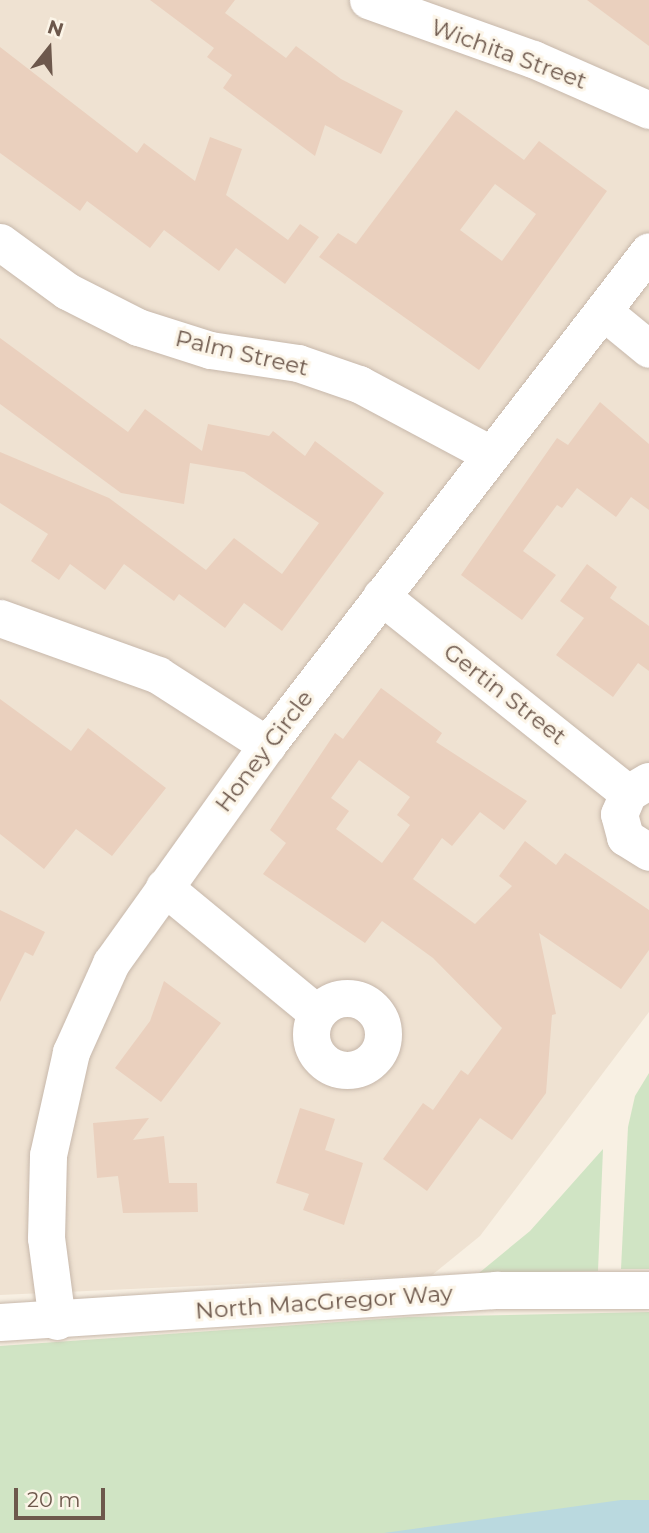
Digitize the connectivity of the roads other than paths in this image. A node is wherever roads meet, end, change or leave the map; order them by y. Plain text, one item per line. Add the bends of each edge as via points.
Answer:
1 (368, 0) edge
2 (649, 110) edge
3 (0, 242) edge
4 (649, 251) edge
5 (604, 312) junction
6 (649, 349) edge
7 (491, 454) junction
8 (381, 596) junction
9 (0, 618) edge
10 (267, 745) junction
11 (639, 787) edge
12 (649, 852) edge
13 (164, 887) junction
14 (317, 1013) dead end
15 (649, 1290) edge
16 (57, 1321) junction
17 (0, 1322) edge

1 - 2 street, Wichita Street via 533,59
3 - 7 street, Palm Street via 67,291 138,327 210,350 298,363 359,384
4 - 5 street, Honey Circle
5 - 6 street
5 - 7 street, Honey Circle
7 - 8 street, Honey Circle
8 - 10 street, Honey Circle
8 - 11 street, Gertin Street
9 - 10 street via 158,674
10 - 13 street, Honey Circle
11 - 12 street, Gertin Street via 621,826 634,846
13 - 14 street
13 - 16 street, Honey Circle via 111,962 71,1052 48,1155 46,1238
15 - 16 street, North MacGregor Way via 498,1290
16 - 17 street, North MacGregor Way

